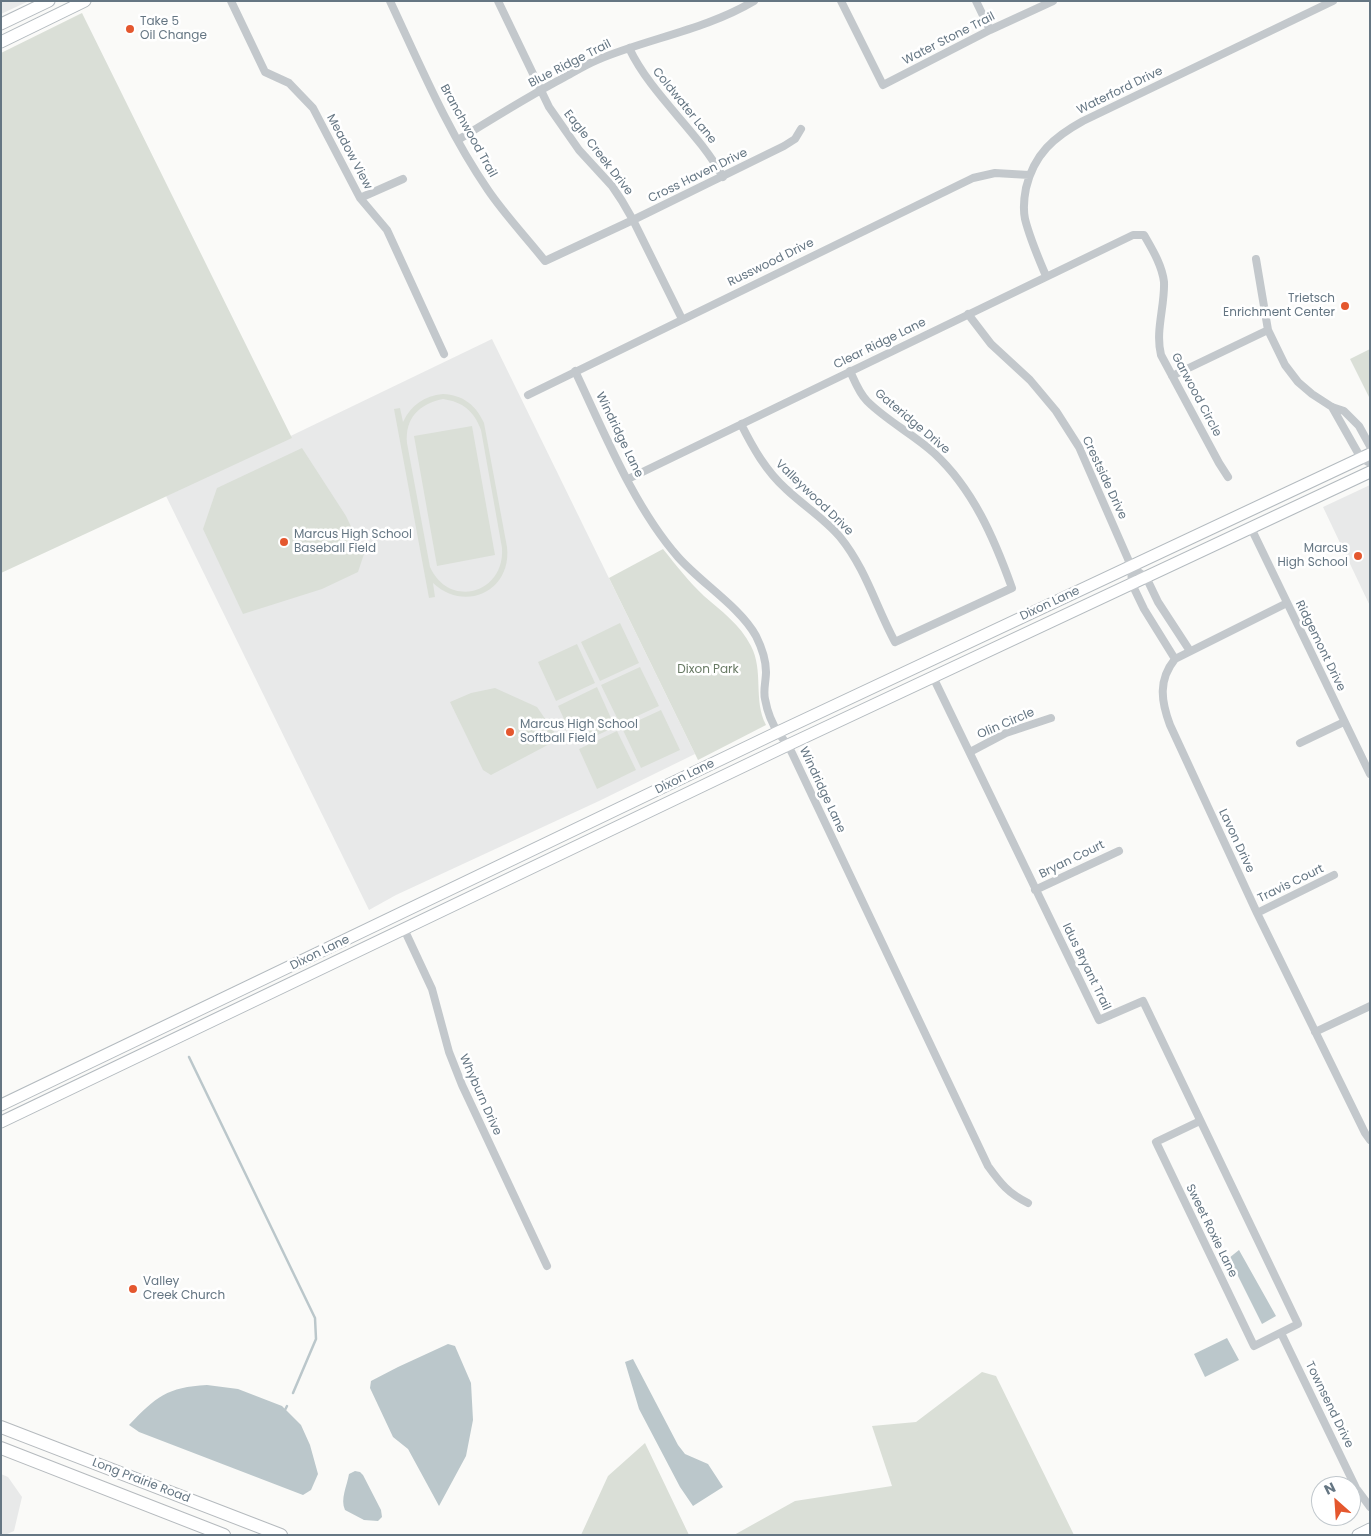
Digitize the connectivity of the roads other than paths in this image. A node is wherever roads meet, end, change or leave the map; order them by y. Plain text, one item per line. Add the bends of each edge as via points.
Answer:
1 (49, 1) edge
2 (84, 1) edge
3 (231, 1) edge
4 (390, 1) edge
5 (498, 1) edge
6 (754, 1) edge
7 (841, 1) edge
8 (976, 1) edge
9 (1052, 1) edge
10 (1333, 1) edge
11 (1, 24) edge
12 (990, 30) junction
13 (1, 42) edge
14 (629, 48) junction
15 (540, 90) junction
16 (800, 129) dead end
17 (458, 140) junction
18 (1029, 175) junction
19 (723, 177) junction
20 (403, 179) dead end
21 (360, 198) junction
22 (633, 220) junction
23 (1144, 235) joint
24 (1256, 259) dead end
25 (545, 261) joint
26 (1046, 276) junction
27 (968, 314) junction
28 (682, 319) junction
29 (1268, 330) junction
30 (444, 354) dead end
31 (575, 371) junction
32 (850, 371) junction
33 (1172, 376) junction
34 (528, 394) dead end
35 (1332, 407) junction
36 (741, 424) junction
37 (1370, 446) edge
38 (1367, 458) edge
39 (1370, 472) edge
40 (1228, 477) dead end
41 (628, 478) junction
42 (1251, 528) junction
43 (1131, 567) junction
44 (1146, 577) junction
45 (1132, 584) junction
46 (1287, 603) junction
47 (895, 642) joint
48 (1190, 651) junction
49 (1175, 659) junction
50 (933, 677) junction
51 (1051, 718) dead end
52 (1344, 722) junction
53 (778, 732) junction
54 (1300, 744) dead end
55 (788, 745) junction
56 (970, 752) junction
57 (1370, 774) edge
58 (1119, 850) dead end
59 (1334, 875) dead end
60 (1035, 890) junction
61 (1257, 913) junction
62 (404, 929) junction
63 (260, 982) junction
64 (266, 995) junction
65 (1370, 1006) edge
66 (1315, 1032) junction
67 (6, 1103) edge
68 (18, 1113) junction
69 (1200, 1121) junction
70 (1, 1122) edge
71 (1370, 1140) edge
72 (1028, 1203) dead end
73 (547, 1266) dead end
74 (1281, 1332) junction
75 (1, 1426) edge
76 (1, 1448) edge
77 (1350, 1476) edge
78 (1361, 1495) edge
79 (1370, 1508) edge
80 (1370, 1529) edge
81 (224, 1535) edge
82 (281, 1535) edge
83 (1358, 1535) edge

1 - 11 main road
2 - 13 main road
3 - 21 street, Meadow View via 265,72 289,83 313,108
4 - 17 street, Branchwood Trail
5 - 15 street, Eagle Creek Drive
6 - 14 street, Blue Ridge Trail via 705,24
7 - 12 street, Water Stone Trail via 883,85
8 - 12 street
9 - 12 street, Water Stone Trail
10 - 18 street, Waterford Drive via 1083,120 1049,144
14 - 15 street, Blue Ridge Trail via 595,61
14 - 19 street, Coldwater Lane via 641,70 707,151
15 - 17 street, Blue Ridge Trail
15 - 22 street, Eagle Creek Drive via 579,150 612,186
16 - 19 street, Cross Haven Drive via 795,139 784,146
17 - 25 street, Branchwood Trail via 488,190
18 - 26 street, Waterford Drive via 1024,198 1025,217
18 - 28 street, Russwood Drive via 995,173 973,178
19 - 22 street, Cross Haven Drive
20 - 21 street
21 - 30 street, Meadow View via 387,230
22 - 25 street, Cross Haven Drive
22 - 28 street, Eagle Creek Drive
23 - 26 street, Clear Ridge Lane via 1133,234
23 - 33 street, Garwood Circle via 1160,264 1164,280 1158,342
24 - 29 street
26 - 27 street, Clear Ridge Lane
27 - 32 street, Clear Ridge Lane
27 - 43 street, Crestside Drive via 991,344 1030,380 1075,440
28 - 31 street, Russwood Drive
29 - 33 street
29 - 35 street via 1285,365 1298,382
31 - 34 street, Russwood Drive
31 - 41 street, Windridge Lane
32 - 36 street, Clear Ridge Lane
32 - 47 street, Gateridge Drive via 866,400 934,454 964,488 987,526 1012,588
33 - 40 street, Garwood Circle
35 - 37 street via 1344,411 1359,426
35 - 38 street
36 - 41 street, Clear Ridge Lane
36 - 47 street, Valleywood Drive via 772,474 786,490 823,520 853,554
38 - 43 main road, Dixon Lane
39 - 42 main road, Dixon Lane
41 - 53 street, Windridge Lane via 639,502 678,558 755,634 766,670 764,697
42 - 44 main road, Dixon Lane
42 - 46 street, Ridgemont Drive
43 - 44 street
43 - 45 street
43 - 53 main road, Dixon Lane
44 - 45 main road, Dixon Lane
44 - 48 street
45 - 49 street
45 - 50 main road, Dixon Lane
46 - 48 street
46 - 52 street, Ridgemont Drive
48 - 49 street
49 - 61 street, Lavon Drive via 1161,690 1165,712
50 - 55 main road, Dixon Lane
50 - 56 street, Idus Bryant Trail
51 - 56 street, Olin Circle via 1006,734
52 - 54 street
52 - 57 street, Ridgemont Drive
53 - 55 street, Windridge Lane
53 - 63 main road, Dixon Lane
55 - 62 main road, Dixon Lane
55 - 72 street, Windridge Lane via 988,1166 1000,1184
56 - 60 street, Idus Bryant Trail
58 - 60 street, Bryan Court
59 - 61 street, Travis Court
60 - 69 street, Idus Bryant Trail via 1099,1020 1143,1001
61 - 66 street, Lavon Drive
62 - 64 main road, Dixon Lane
62 - 73 street, Whyburn Drive via 432,989 449,1052 462,1085
63 - 64 main road
63 - 67 main road, Dixon Lane
64 - 68 main road, Dixon Lane
65 - 66 street
66 - 71 street, Lavon Drive
67 - 68 main road
68 - 70 main road, Dixon Lane
69 - 74 street, Idus Bryant Trail via 1298,1324
69 - 74 street, Sweet Roxie Lane via 1156,1142 1254,1346
74 - 77 street, Townsend Drive
75 - 82 main road, Long Prairie Road
76 - 81 main road, Long Prairie Road
78 - 79 street, Townsend Drive
80 - 83 main road

